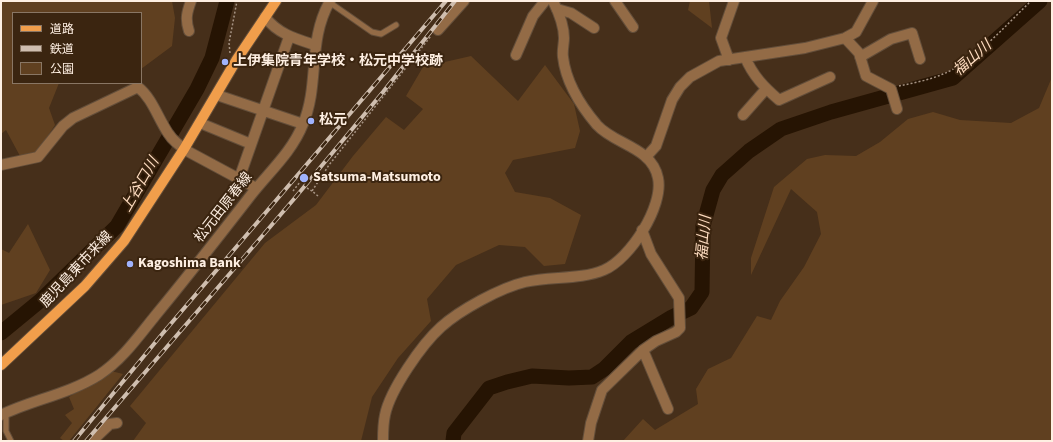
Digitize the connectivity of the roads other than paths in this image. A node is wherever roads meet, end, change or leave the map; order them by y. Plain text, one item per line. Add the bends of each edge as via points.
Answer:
1 (191, 1) edge
2 (276, 1) edge
3 (464, 1) edge
4 (545, 1) edge
5 (615, 1) edge
6 (734, 1) edge
7 (873, 1) edge
8 (330, 2) edge
9 (555, 5) edge
10 (265, 17) junction
11 (396, 25) dead end
12 (633, 27) dead end
13 (594, 28) dead end
14 (438, 30) road end
15 (189, 31) dead end
16 (289, 37) junction
17 (846, 38) junction
18 (315, 45) junction
19 (516, 55) dead end
20 (745, 57) junction
21 (860, 57) junction
22 (920, 59) dead end
23 (729, 60) junction
24 (830, 77) dead end
25 (766, 89) junction
26 (217, 95) junction
27 (897, 110) dead end
28 (262, 111) junction
29 (743, 115) dead end
30 (200, 123) junction
31 (304, 124) junction
32 (251, 144) junction
33 (180, 146) junction
34 (646, 157) junction
35 (1, 165) edge
36 (239, 179) junction
37 (256, 188) junction
38 (642, 230) junction
39 (643, 350) junction
40 (1, 365) edge
41 (668, 409) dead end
42 (3, 414) edge
43 (117, 422) dead end
44 (11, 441) edge
45 (92, 441) edge
46 (383, 441) edge
47 (588, 441) edge

1 - 15 street via 186,22
2 - 10 main road, 鹿児島東市来線
3 - 14 street
4 - 19 street via 533,16
5 - 12 street
6 - 23 street via 722,38
7 - 17 street via 856,32
8 - 11 lane via 372,32 380,34
8 - 18 street, 松元田原春線 via 318,28
9 - 13 street
9 - 34 street via 563,25 565,69 574,92 603,131
10 - 16 street
10 - 26 main road, 鹿児島東市来線
16 - 18 street
16 - 28 street
17 - 20 street via 805,48
17 - 21 street
18 - 31 street, 松元田原春線
20 - 23 street
20 - 25 street
21 - 22 street via 891,38 912,33
21 - 27 street via 866,76 891,88
23 - 34 street via 719,61 704,68 680,87 666,112 656,146
24 - 25 street via 779,100
25 - 29 street
26 - 28 street
26 - 30 main road, 鹿児島東市来線
28 - 31 street
28 - 32 street
30 - 32 street
30 - 33 main road, 鹿児島東市来線
31 - 37 street, 松元田原春線 via 278,164
32 - 36 street
33 - 35 street via 168,134 145,94 138,87 73,118 63,126 38,157
33 - 36 street
33 - 40 main road, 鹿児島東市来線 via 140,219 105,266
34 - 38 street via 658,177 659,193 652,214
36 - 37 street
37 - 42 street, 松元田原春線 via 121,357 82,384
38 - 39 street via 651,254 679,298 680,306 680,328
38 - 46 street via 623,257 613,266 593,274 552,277 509,286 442,326 425,343 390,399 385,415
39 - 41 street
39 - 47 street via 602,390
42 - 44 lane
43 - 45 street via 110,424

